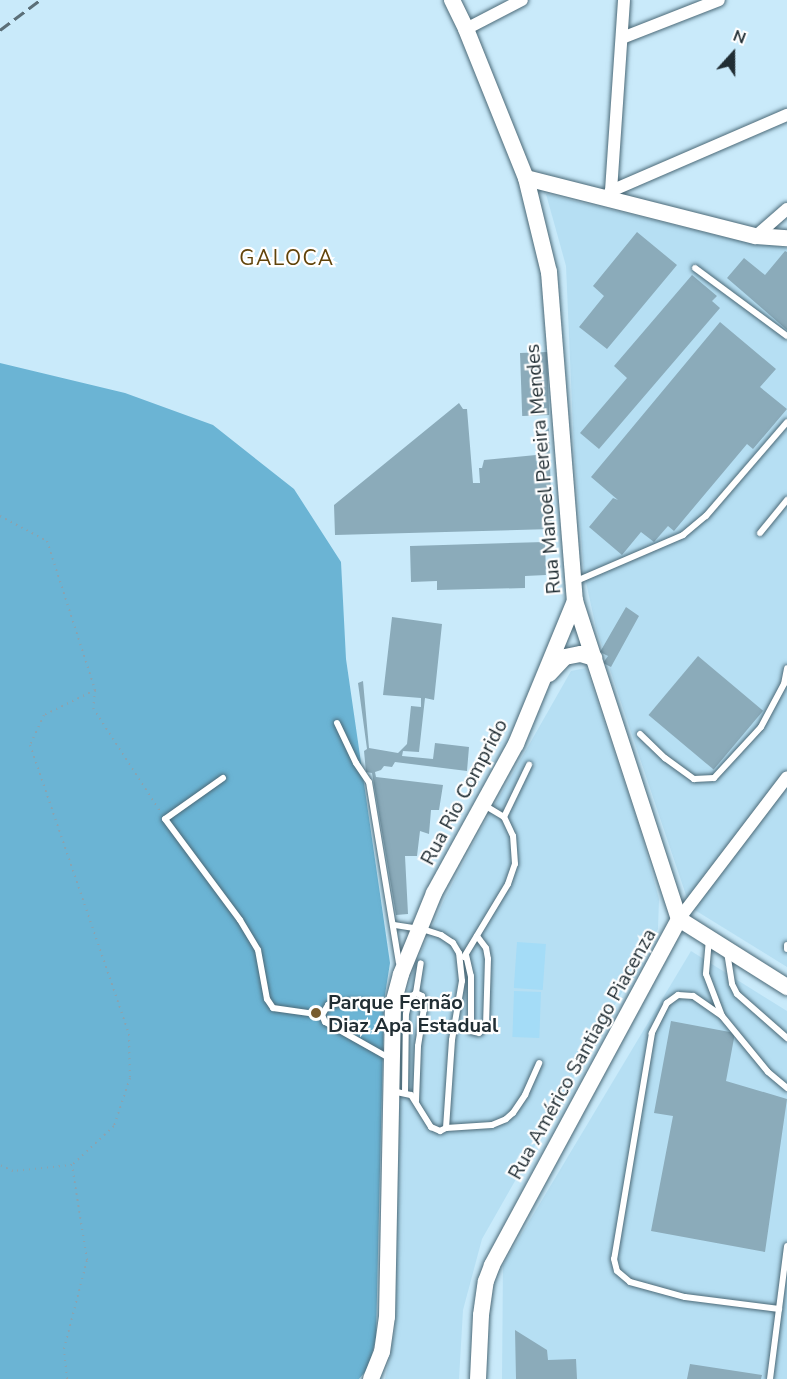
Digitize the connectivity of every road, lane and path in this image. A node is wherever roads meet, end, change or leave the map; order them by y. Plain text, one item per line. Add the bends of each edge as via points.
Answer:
1 (522, 0) edge
2 (624, 0) edge
3 (719, 0) edge
4 (458, 11) edge
5 (622, 38) junction
6 (787, 115) edge
7 (525, 178) junction
8 (608, 195) junction
9 (787, 209) edge
10 (756, 236) junction
11 (787, 238) edge
12 (695, 268) dead end
13 (787, 336) edge
14 (787, 422) edge
15 (787, 500) edge
16 (0, 516) edge
17 (760, 533) dead end
18 (573, 582) junction
19 (575, 601) junction
20 (594, 658) junction
21 (787, 668) edge
22 (542, 682) junction
23 (95, 690) junction
24 (337, 723) dead end
25 (640, 734) dead end
26 (529, 765) dead end
27 (222, 777) dead end
28 (787, 777) edge
29 (484, 804) junction
30 (504, 817) junction
31 (165, 819) junction
32 (679, 920) junction
33 (395, 925) junction
34 (419, 928) junction
35 (477, 936) junction
36 (709, 938) junction
37 (727, 950) junction
38 (466, 955) junction
39 (461, 961) junction
40 (421, 963) dead end
41 (401, 974) junction
42 (787, 987) edge
43 (416, 993) junction
44 (393, 1004) junction
45 (322, 1015) junction
46 (722, 1016) junction
47 (787, 1038) edge
48 (392, 1059) junction
49 (539, 1064) dead end
50 (787, 1088) edge
51 (398, 1092) junction
52 (416, 1101) junction
53 (446, 1128) junction
54 (0, 1165) edge
55 (72, 1165) junction
56 (787, 1246) edge
57 (779, 1309) junction
58 (67, 1379) edge
59 (371, 1379) edge
60 (478, 1379) edge
61 (770, 1379) edge

1 - 4 street
2 - 5 street
3 - 5 street
4 - 7 street, Rua Manoel Pereira Mendes
5 - 8 street
6 - 8 street
7 - 8 street
7 - 18 street, Rua Manoel Pereira Mendes via 549,272
8 - 10 street
9 - 10 street
10 - 11 street
12 - 13 lane
14 - 18 lane via 706,516 682,535
15 - 17 lane
16 - 23 path via 47,541
18 - 19 street, Rua Manoel Pereira Mendes
19 - 20 street, Rua Manoel Pereira Mendes
19 - 22 street, Rua Rio Comprido
20 - 22 street via 581,654 565,657
20 - 32 street, Rua Manoel Pereira Mendes
21 - 25 lane via 784,684 761,727 714,778 694,779
22 - 29 street, Rua Rio Comprido via 516,744
23 - 31 path via 93,708
23 - 55 path via 44,715 30,745 129,1035 130,1078 114,1126
24 - 33 lane via 369,782
26 - 30 lane
27 - 31 lane
28 - 32 street, Rua Américo Santiago Piacenza
29 - 30 lane
29 - 34 street, Rua Rio Comprido
30 - 35 lane via 513,836 515,864 508,884
31 - 45 lane via 258,950 267,999 273,1008
32 - 36 street
32 - 60 street, Rua Américo Santiago Piacenza via 492,1264 481,1315
33 - 34 lane
33 - 41 lane
34 - 39 lane via 441,934 453,943
34 - 41 street, Rua Rio Comprido
35 - 38 lane
35 - 38 lane via 488,958 486,1026 479,1033 471,1031 471,976
36 - 37 street
36 - 46 lane via 706,974
37 - 42 street
37 - 47 lane via 737,994
38 - 39 lane
39 - 53 lane
40 - 43 lane
41 - 44 street, Rua Rio Comprido
43 - 51 lane via 410,998 406,1014
43 - 52 lane via 422,996 424,1010
44 - 45 lane via 328,1005
44 - 48 street, Rua Rio Comprido
45 - 48 lane via 325,1022
46 - 50 lane via 768,1072
46 - 57 lane via 693,996 678,995 667,1003 652,1034 614,1259 617,1271 630,1282 685,1297
48 - 51 street, Rua Rio Comprido
49 - 53 lane via 525,1095 506,1119 492,1125
51 - 52 lane
51 - 59 street, Rua Rio Comprido via 387,1317 382,1352
52 - 53 lane via 431,1127 440,1131
54 - 55 path via 13,1171
55 - 58 path via 87,1260 64,1349
56 - 57 lane
57 - 61 lane

